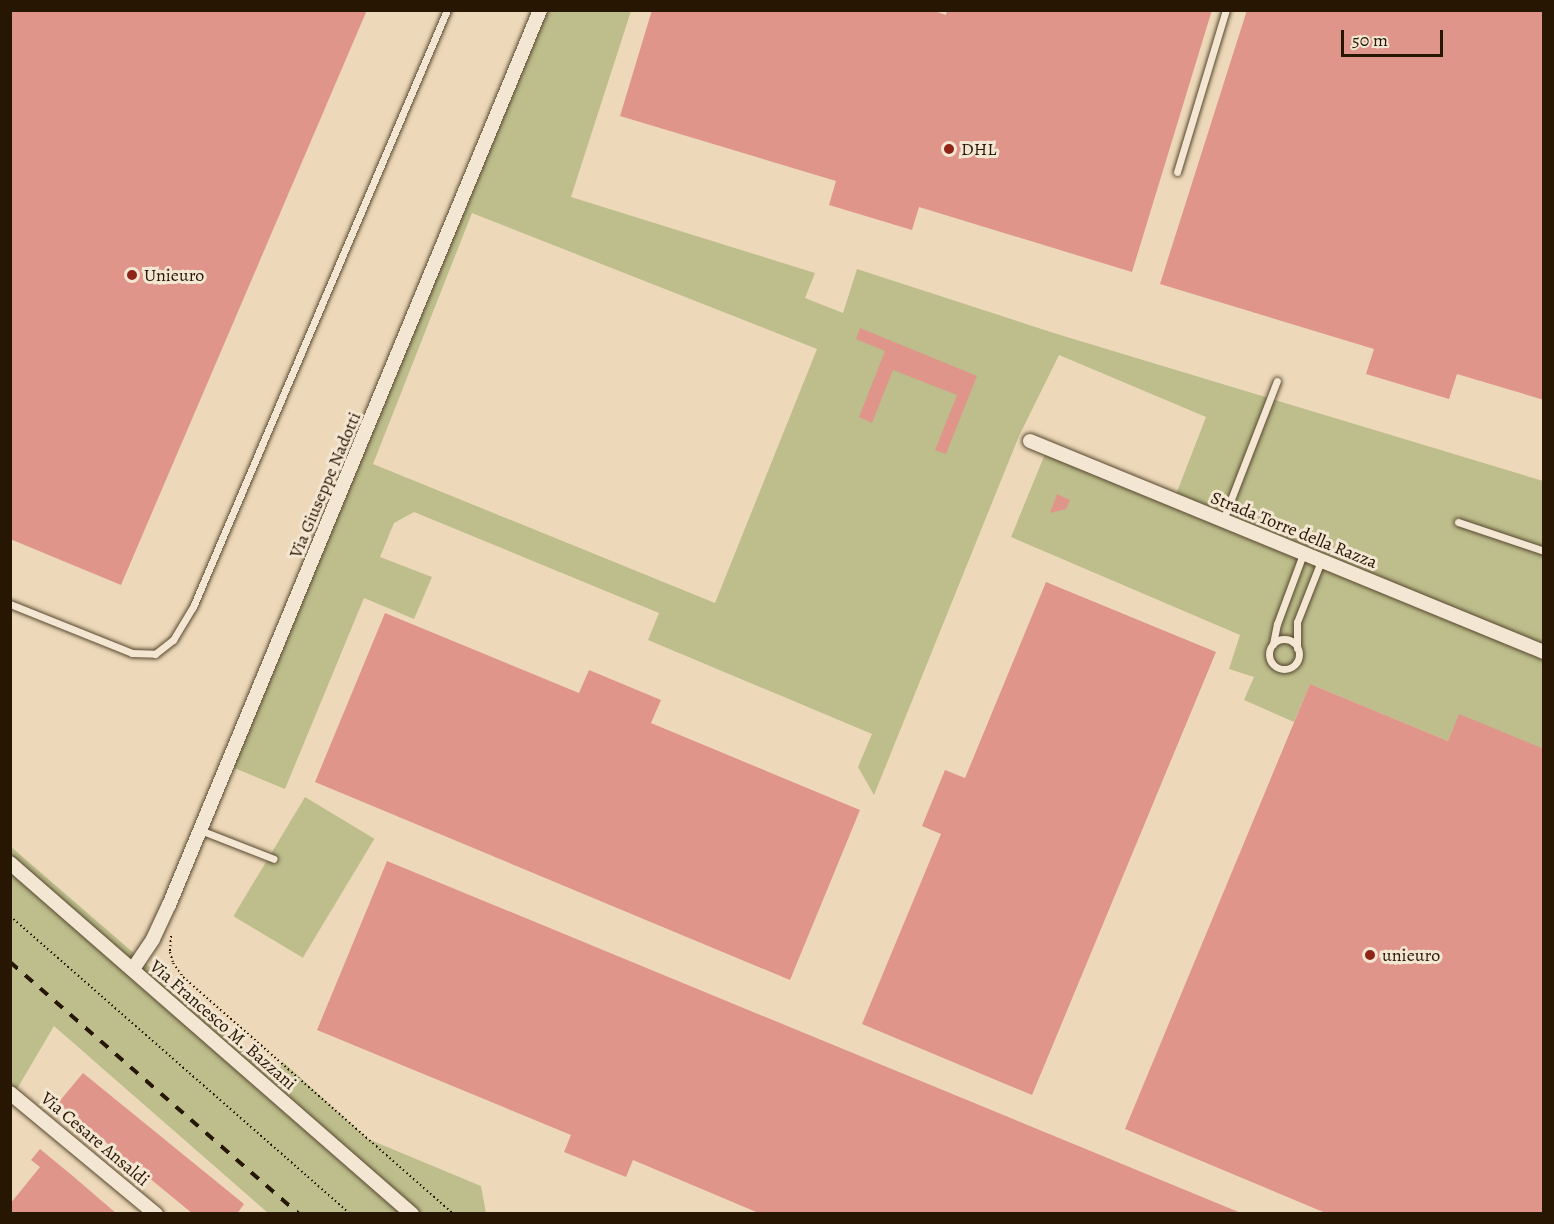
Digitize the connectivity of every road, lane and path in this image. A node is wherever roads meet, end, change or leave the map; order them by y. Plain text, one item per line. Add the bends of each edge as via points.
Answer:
1 (447, 10) edge
2 (540, 10) edge
3 (1226, 10) edge
4 (1177, 172) dead end
5 (1277, 381) dead end
6 (1030, 441) dead end
7 (1223, 520) junction
8 (1458, 522) dead end
9 (1544, 551) edge
10 (1303, 554) junction
11 (1321, 561) junction
12 (10, 604) edge
13 (1273, 644) junction
14 (1297, 648) junction
15 (1544, 652) edge
16 (200, 830) junction
17 (274, 859) dead end
18 (10, 863) edge
19 (10, 916) edge
20 (172, 931) dead end
21 (133, 969) junction
22 (10, 1093) edge
23 (156, 1214) edge
24 (351, 1214) edge
25 (412, 1214) edge
26 (454, 1214) edge

1 - 12 lane via 193,607 173,640 155,654 132,653
2 - 16 street, Via Giuseppe Nadotti
3 - 4 lane
5 - 7 lane
6 - 7 street, Strada Torre della Razza
7 - 10 street, Strada Torre della Razza
8 - 9 lane
10 - 11 street, Strada Torre della Razza
10 - 13 lane
11 - 14 lane via 1297,622
11 - 15 street, Strada Torre della Razza
13 - 14 lane via 1286,639
13 - 14 lane via 1269,658 1274,666 1283,669 1296,663
16 - 17 lane
16 - 21 street, Via Giuseppe Nadotti via 153,939
18 - 21 street, Via Francesco M. Bazzani
19 - 24 path
20 - 26 path via 170,952 183,977
21 - 25 street, Via Francesco M. Bazzani
22 - 23 street, Via Cesare Ansaldi

